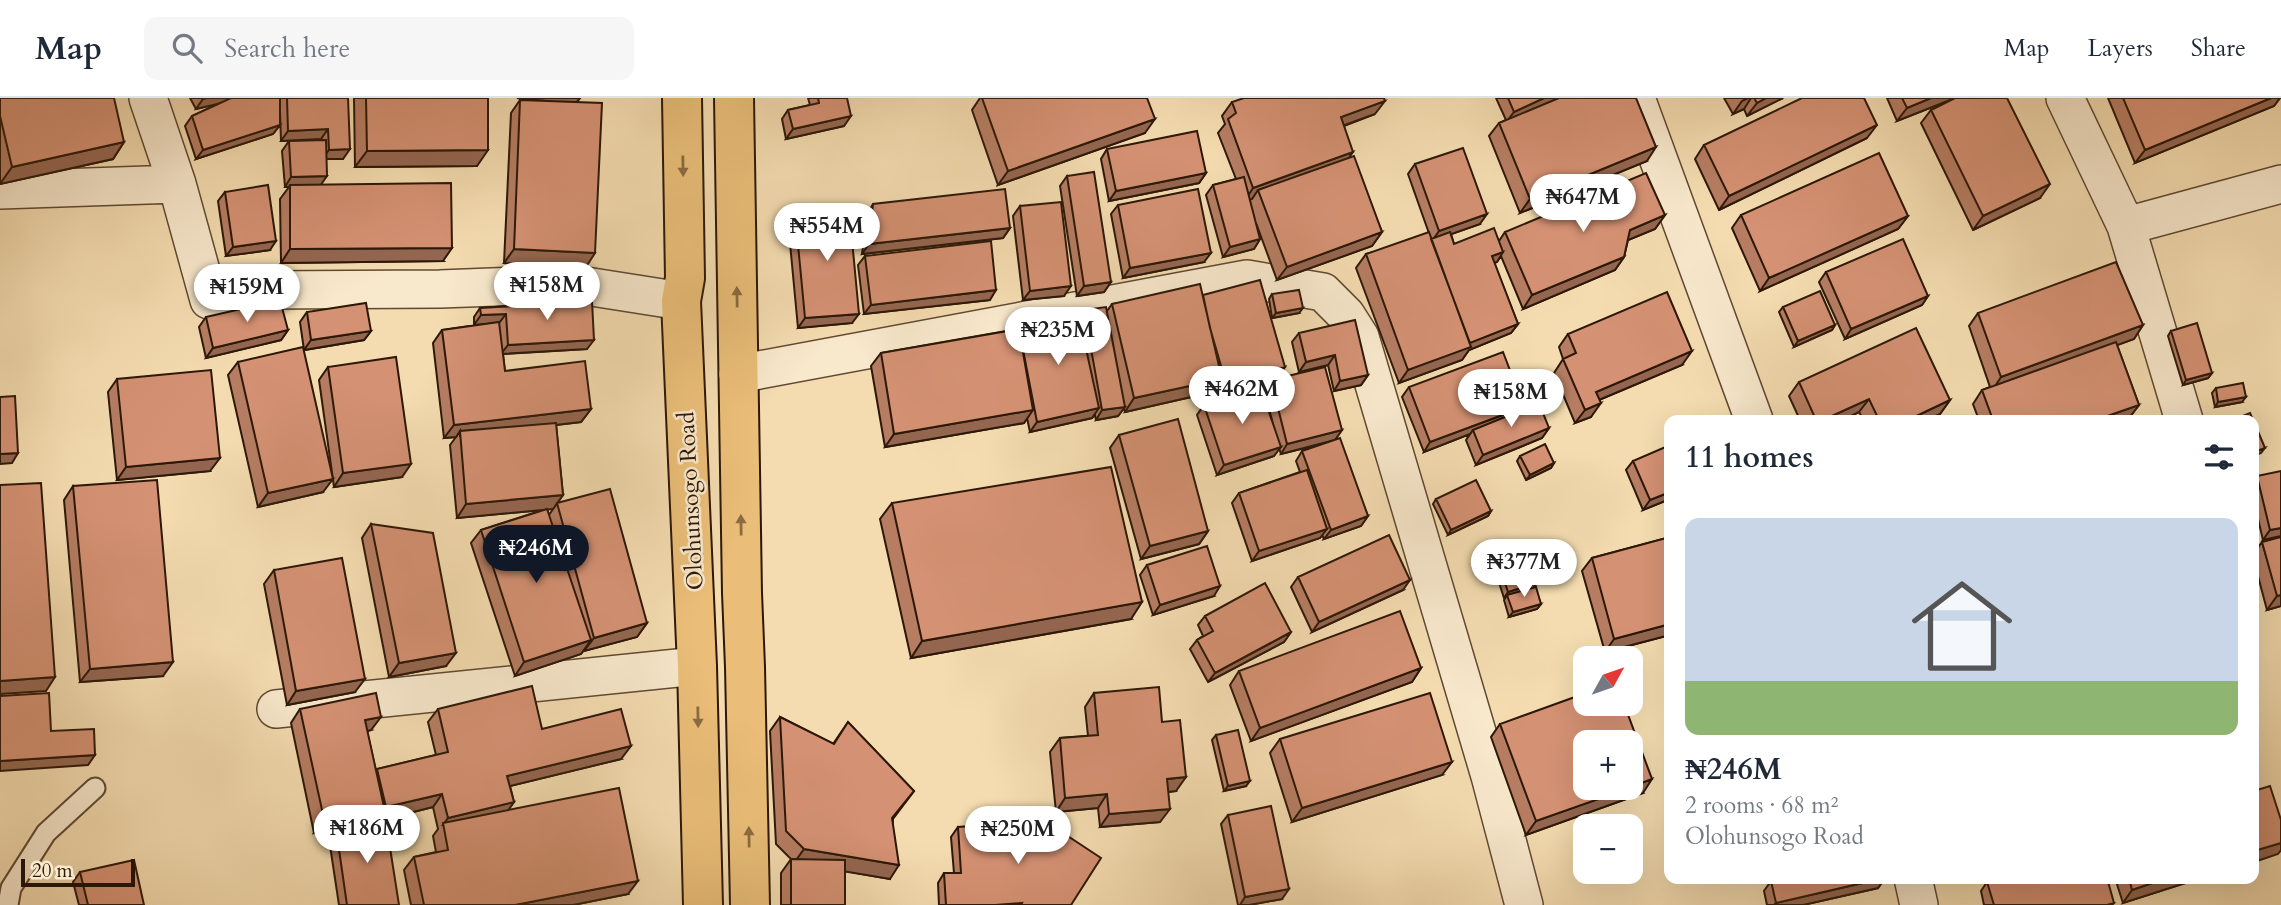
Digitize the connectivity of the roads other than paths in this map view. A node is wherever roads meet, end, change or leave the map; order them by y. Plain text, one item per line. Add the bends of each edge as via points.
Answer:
1 (148, 98) edge
2 (682, 98) edge
3 (734, 98) edge
4 (1636, 98) edge
5 (2066, 98) edge
6 (177, 184) junction
7 (2281, 184) edge
8 (0, 190) edge
9 (2126, 226) junction
10 (681, 301) junction
11 (738, 374) junction
12 (1752, 415) edge
13 (2183, 415) edge
14 (697, 666) junction
15 (276, 709) dead end
16 (95, 789) dead end
17 (1914, 884) edge
18 (8, 905) edge
19 (703, 905) edge
20 (750, 905) edge
21 (1524, 905) edge
22 (1919, 905) edge

1 - 6 street
2 -> 10 main road, Olohunsogo Road via 685,278
11 -> 3 main road, Olohunsogo Road
4 - 12 street
5 - 9 street
6 - 8 street
6 - 10 street via 209,300 263,290 573,284
7 - 9 street
9 - 13 street
10 - 14 main road, Olohunsogo Road
20 -> 11 main road, Olohunsogo Road
11 - 21 street via 1247,279 1323,292 1346,314 1360,337
14 - 15 street
14 -> 19 main road, Olohunsogo Road
16 - 18 lane via 46,833 11,888
17 - 22 street

